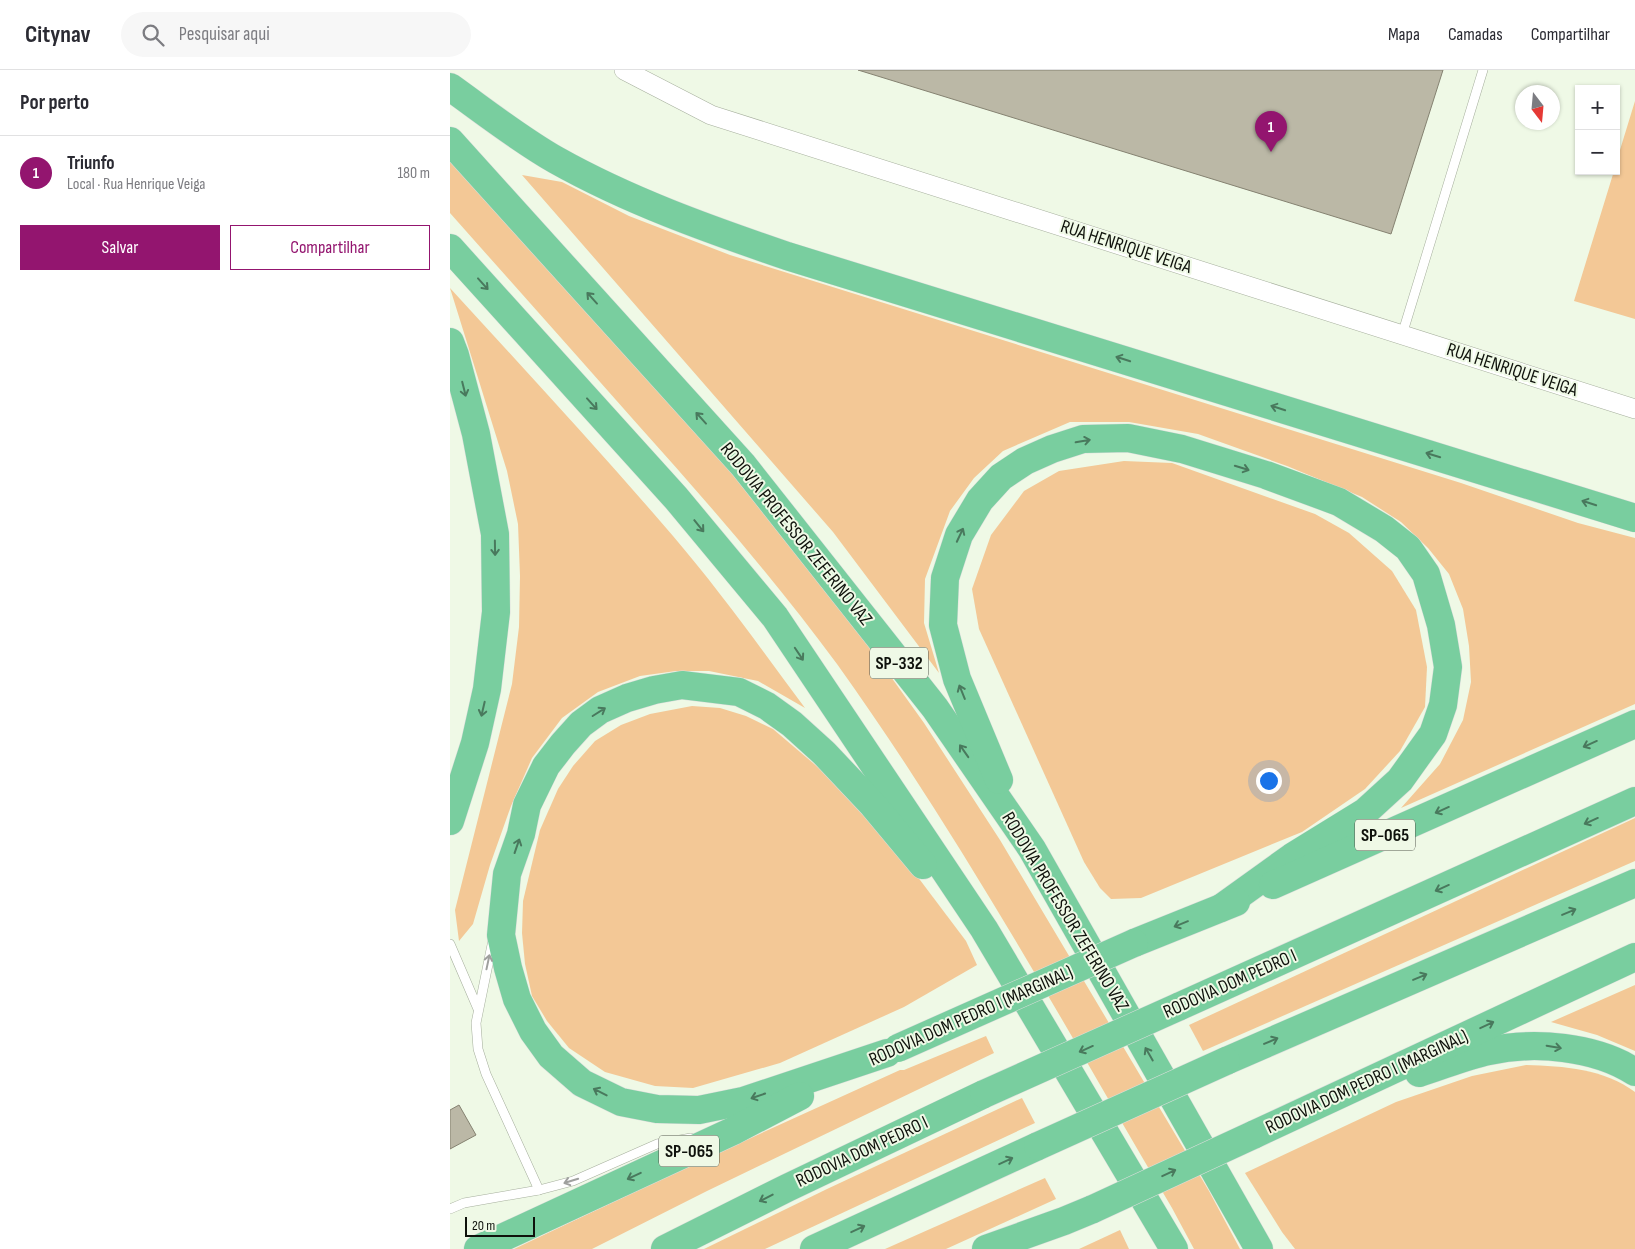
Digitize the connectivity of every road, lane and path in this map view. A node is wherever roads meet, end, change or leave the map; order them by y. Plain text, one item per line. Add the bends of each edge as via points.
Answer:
1 (624, 70) edge
2 (1483, 70) edge
3 (450, 87) edge
4 (450, 141) edge
5 (450, 248) edge
6 (1402, 335) junction
7 (450, 342) edge
8 (1635, 409) edge
9 (1635, 518) edge
10 (1635, 724) edge
11 (1635, 801) edge
12 (450, 821) edge
13 (1032, 849) junction
14 (507, 874) junction
15 (1635, 883) edge
16 (1221, 908) junction
17 (984, 929) junction
18 (450, 944) edge
19 (1635, 957) edge
20 (478, 1010) junction
21 (893, 1051) junction
22 (1635, 1072) edge
23 (1180, 1108) junction
24 (1306, 1110) junction
25 (733, 1131) junction
26 (539, 1190) junction
27 (450, 1210) edge
28 (1064, 1221) junction
29 (478, 1249) edge
30 (665, 1249) edge
31 (814, 1249) edge
32 (986, 1249) edge
33 (1016, 1249) edge
34 (1174, 1249) edge
35 (1259, 1249) edge
36 (1280, 1249) edge

1 - 6 street, RUA HENRIQUE VEIGA via 711,115
2 - 6 lane
9 -> 3 highway via 692,224 556,160
13 -> 4 highway, RODOVIA PROFESSOR ZEFERINO VAZ / SP-332 via 935,708 743,465
5 -> 17 highway via 676,498 774,617
6 - 8 street, RUA HENRIQUE VEIGA
7 -> 12 highway via 476,434 495,534 496,612 487,689
10 -> 16 highway, RODOVIA DOM PEDRO I (MARGINAL) / SP-065
11 -> 30 highway, RODOVIA DOM PEDRO I, bridge via 984,1094
13 -> 16 highway via 995,772 957,679 943,626 945,578 959,535 980,500 1002,478 1026,461 1083,439 1128,438 1182,449 1257,472 1339,502 1408,548 1426,574 1442,624 1448,666 1443,705 1433,734 1400,780 1365,812 1292,857
23 -> 13 highway, RODOVIA PROFESSOR ZEFERINO VAZ / SP-332
14 -> 17 highway via 527,805 546,766 562,744 600,710 627,698 682,685 739,692 792,724 872,804 916,859
20 -> 14 lane
21 -> 14 highway via 743,1101 699,1110 657,1109 621,1102 582,1083 551,1056 533,1031 517,999 501,935
31 -> 15 highway, bridge via 1226,1060
16 -> 21 highway, RODOVIA DOM PEDRO I (MARGINAL) / SP-065, bridge via 1134,943
17 - 34 highway
18 - 20 lane
24 -> 19 highway, RODOVIA DOM PEDRO I (MARGINAL)
20 - 26 lane via 478,1049 486,1074
21 - 25 highway, RODOVIA DOM PEDRO I (MARGINAL) / SP-065
24 -> 22 highway via 1497,1050 1541,1045 1593,1054
23 - 35 highway, RODOVIA PROFESSOR ZEFERINO VAZ / SP-332
23 - 36 highway
28 -> 24 highway, RODOVIA DOM PEDRO I (MARGINAL), bridge
25 -> 26 lane via 657,1144 573,1181
25 -> 29 highway, RODOVIA DOM PEDRO I (MARGINAL) / SP-065
26 - 27 lane via 464,1202
28 - 32 highway, RODOVIA DOM PEDRO I (MARGINAL)
28 - 33 highway

